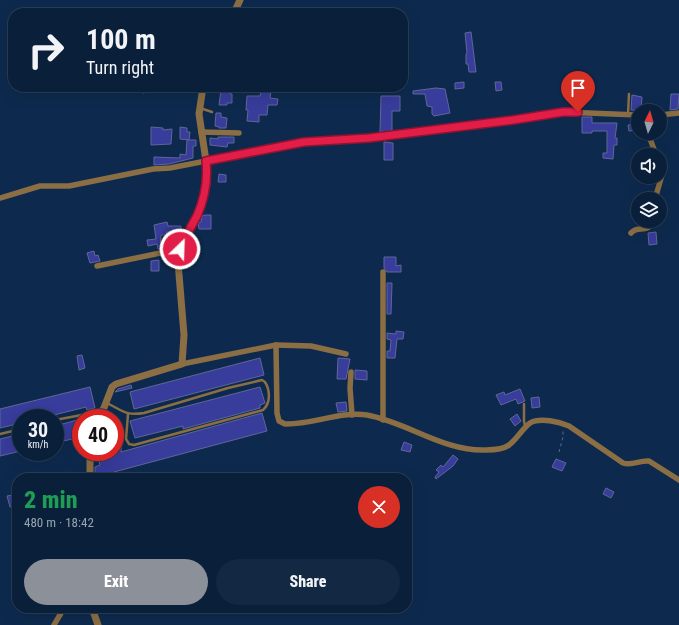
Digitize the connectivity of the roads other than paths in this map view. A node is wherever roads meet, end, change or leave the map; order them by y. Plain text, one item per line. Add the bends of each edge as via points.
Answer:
1 (202, 92) edge
2 (629, 94) dead end
3 (200, 108) junction
4 (212, 112) dead end
5 (679, 113) edge
6 (667, 114) edge
7 (628, 115) joint
8 (201, 132) junction
9 (239, 132) dead end
10 (206, 161) junction
11 (0, 198) edge
12 (648, 228) edge
13 (631, 233) dead end
14 (180, 249) junction
15 (97, 266) dead end
16 (383, 272) dead end
17 (276, 345) junction
18 (346, 354) dead end
19 (182, 364) junction
20 (351, 372) dead end
21 (524, 404) dead end
22 (106, 405) junction
23 (104, 409) edge
24 (128, 414) junction
25 (352, 415) junction
26 (64, 418) edge
27 (382, 420) junction
28 (526, 428) junction
29 (12, 431) edge
30 (0, 434) edge
31 (90, 461) edge
32 (90, 473) edge
33 (679, 480) edge
34 (61, 613) edge
35 (94, 613) edge
36 (54, 625) edge
37 (98, 625) edge

1 - 3 street
2 - 7 lane
3 - 4 lane
3 - 8 street
5 - 6 street
7 - 10 street via 563,112 369,138 304,142
8 - 9 street
8 - 10 street
10 - 11 street via 69,186 40,186
10 - 14 street via 207,185 197,215
12 - 13 street via 637,229
14 - 15 street
14 - 19 street via 178,262 184,335
16 - 27 street
17 - 18 street via 311,346
17 - 19 street
17 - 25 street via 279,421 287,424
19 - 22 street via 116,384 112,387
20 - 25 street
21 - 28 lane
22 - 23 street
22 - 24 lane
22 - 26 lane via 87,414
24 - 24 lane via 144,413 262,380 267,385 269,400 263,410 134,445 129,444 126,439
25 - 27 street via 366,415
27 - 28 street via 472,450 508,446
28 - 33 street via 536,421 561,422 627,465 649,461
29 - 30 lane
31 - 32 street
34 - 36 street
35 - 37 street

